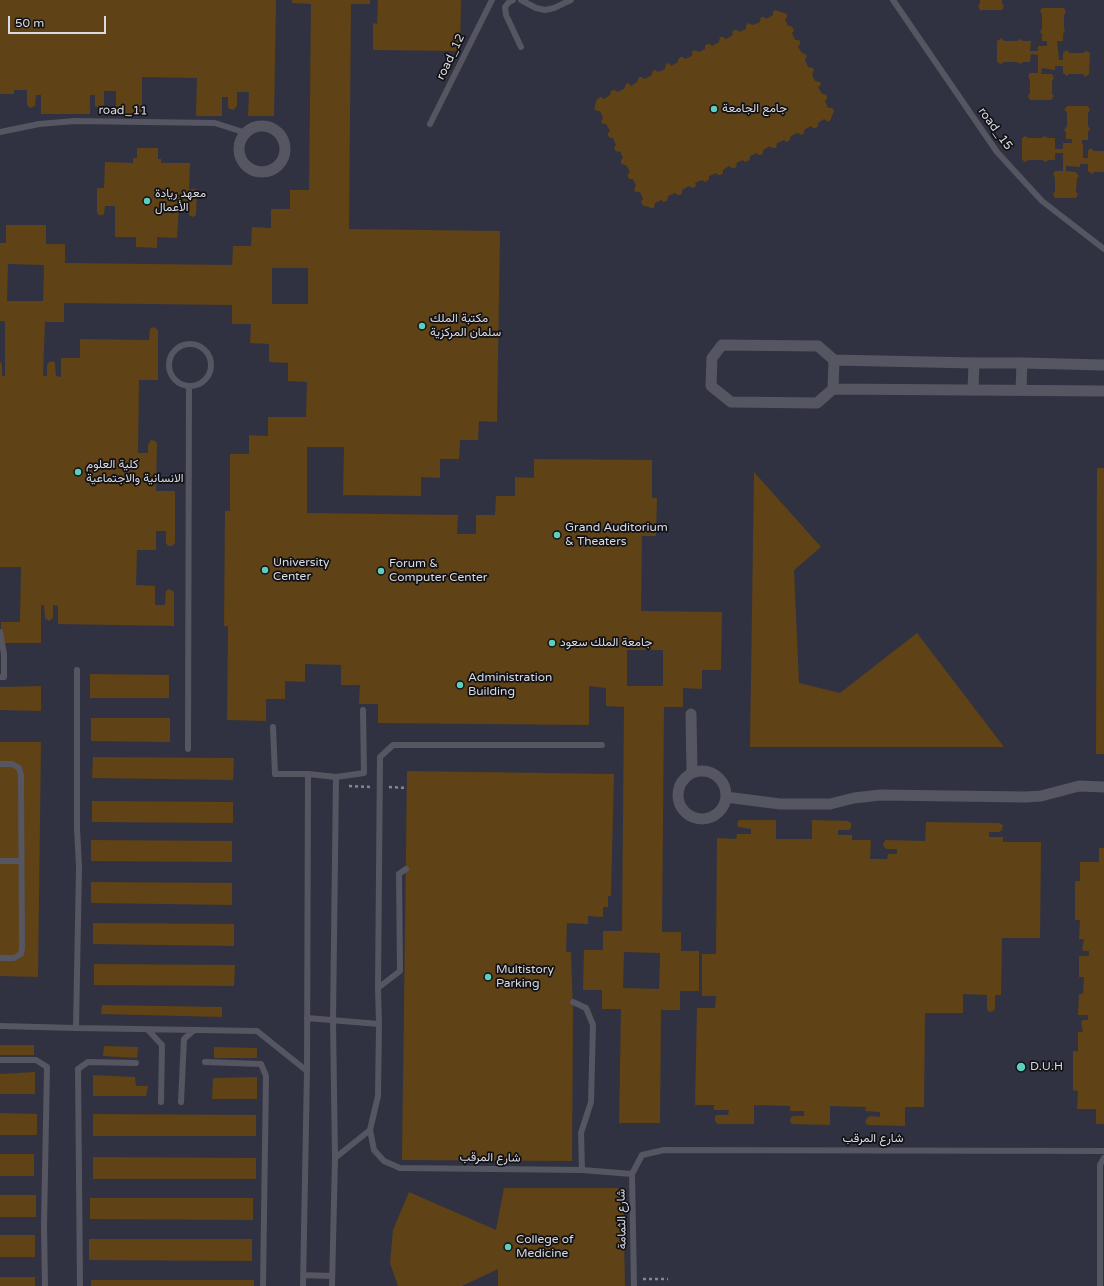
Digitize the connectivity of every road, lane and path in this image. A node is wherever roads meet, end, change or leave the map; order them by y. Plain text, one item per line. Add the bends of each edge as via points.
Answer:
1 (492, 0) edge
2 (513, 0) edge
3 (521, 0) edge
4 (571, 0) edge
5 (893, 0) edge
6 (563, 2) edge
7 (521, 47) dead end
8 (430, 124) dead end
9 (0, 132) edge
10 (246, 133) junction
11 (1104, 249) edge
12 (834, 360) junction
13 (1022, 362) junction
14 (974, 363) junction
15 (1104, 365) edge
16 (189, 386) junction
17 (833, 389) junction
18 (973, 389) junction
19 (1021, 389) junction
20 (1104, 391) edge
21 (0, 632) edge
22 (77, 670) dead end
23 (2, 677) edge
24 (363, 710) dead end
25 (691, 714) dead end
26 (273, 727) dead end
27 (602, 745) dead end
28 (188, 749) dead end
29 (0, 764) edge
30 (692, 773) junction
31 (308, 774) junction
32 (336, 777) junction
33 (1104, 787) edge
34 (726, 797) junction
35 (0, 861) edge
36 (21, 861) junction
37 (406, 869) dead end
38 (0, 958) edge
39 (378, 988) junction
40 (573, 1002) dead end
41 (307, 1018) junction
42 (333, 1020) junction
43 (379, 1024) junction
44 (0, 1026) edge
45 (76, 1028) junction
46 (148, 1030) junction
47 (194, 1031) junction
48 (0, 1060) edge
49 (205, 1062) dead end
50 (136, 1063) dead end
51 (307, 1071) junction
52 (161, 1102) dead end
53 (181, 1102) dead end
54 (370, 1130) junction
55 (1104, 1151) edge
56 (642, 1155) joint
57 (335, 1158) junction
58 (1104, 1158) edge
59 (582, 1170) junction
60 (632, 1174) junction
61 (303, 1275) junction
62 (332, 1276) junction
63 (638, 1279) dead end
64 (668, 1279) dead end
65 (45, 1286) edge
66 (80, 1286) edge
67 (263, 1286) edge
68 (302, 1286) edge
69 (332, 1286) edge
70 (634, 1286) edge
71 (1100, 1286) edge

1 - 8 lane, road_12
2 - 7 lane via 505,7 506,15
3 - 6 lane via 545,10
4 - 6 lane
5 - 11 lane, road_15 via 997,152 1042,201
9 - 10 lane, road_11 via 39,124 75,121 215,123
10 - 10 street via 239,146 239,153 246,166 252,170 266,172 280,165 285,150 281,136 275,130 260,126
12 - 14 street
12 - 17 street
12 - 17 street via 818,346 722,345 712,358 711,372 711,386 731,402 817,403
13 - 14 street
13 - 15 street
13 - 19 street
14 - 18 street
16 - 16 lane via 174,380 168,368 175,350 187,344 194,344 207,352 211,366 206,380
16 - 28 lane
17 - 18 street
18 - 19 street
19 - 20 street
21 - 23 lane via 4,654
22 - 45 lane via 79,867
24 - 32 lane via 364,773
25 - 30 street
26 - 31 lane via 275,774
27 - 39 lane via 393,744 380,757
29 - 36 lane via 12,764 18,768 20,775
30 - 34 street via 700,771 716,776 725,789
30 - 34 street via 681,784 678,792 678,799 686,812 699,819 714,816 724,805
31 - 32 lane
31 - 41 lane
32 - 42 lane
33 - 34 street via 1079,786 1041,796 1026,797 880,795 830,804 780,804
35 - 36 lane
36 - 38 lane via 21,954 14,958
37 - 39 lane via 399,874 400,970
39 - 43 lane
40 - 59 lane via 586,1008 593,1025 591,1102 582,1133
41 - 42 lane
41 - 51 lane
42 - 43 lane
42 - 57 lane
43 - 54 lane via 378,1096
44 - 45 lane
45 - 46 lane
46 - 47 lane
46 - 52 lane via 162,1045
47 - 51 lane via 257,1031
47 - 53 lane via 184,1040
48 - 65 lane via 36,1060 47,1067
49 - 67 lane via 261,1064 266,1076
50 - 66 lane via 88,1062 78,1069
51 - 61 lane
54 - 57 lane
54 - 59 lane, شارع المرقب via 374,1150 384,1161 400,1168
55 - 56 lane, شارع المرقب via 664,1150
56 - 60 lane, شارع الثمامة
57 - 62 lane
58 - 71 lane via 1100,1165
59 - 60 lane, شارع المرقب
60 - 70 lane, شارع الثمامة
61 - 62 lane
61 - 68 lane
62 - 69 lane
63 - 64 path

